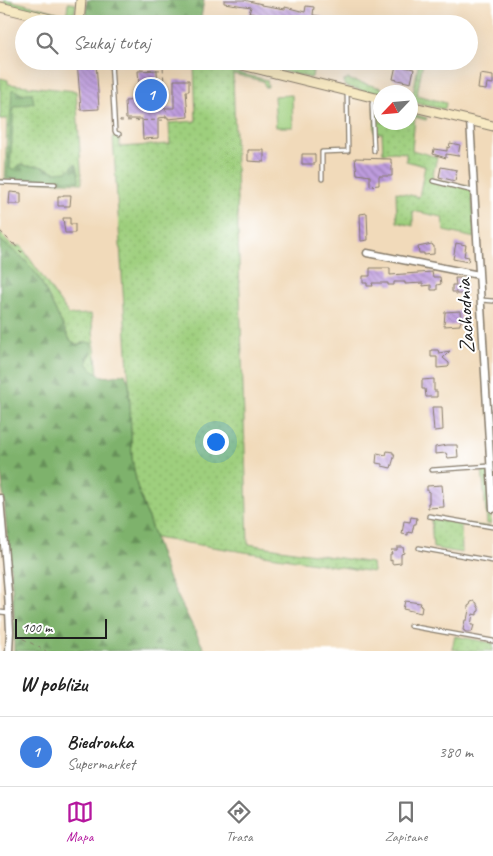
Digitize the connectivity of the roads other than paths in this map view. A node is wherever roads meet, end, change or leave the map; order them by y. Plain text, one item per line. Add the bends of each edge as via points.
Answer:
1 (81, 0) edge
2 (0, 7) edge
3 (33, 15) edge
4 (80, 15) edge
5 (112, 70) edge
6 (264, 70) edge
7 (347, 90) junction
8 (373, 97) edge
9 (373, 103) edge
10 (418, 108) edge
11 (470, 120) junction
12 (493, 126) edge
13 (373, 128) edge
14 (373, 130) edge
15 (119, 134) dead end
16 (374, 151) dead end
17 (322, 179) dead end
18 (433, 181) dead end
19 (0, 182) edge
20 (55, 184) dead end
21 (474, 191) junction
22 (367, 252) dead end
23 (479, 274) junction
24 (481, 300) junction
25 (493, 301) edge
26 (491, 439) edge
27 (490, 466) junction
28 (432, 470) dead end
29 (0, 498) edge
30 (493, 509) edge
31 (429, 516) dead end
32 (493, 527) edge
33 (2, 541) edge
34 (420, 548) dead end
35 (493, 561) edge
36 (0, 612) edge
37 (9, 613) junction
38 (410, 626) dead end
39 (493, 641) edge
40 (9, 651) edge

1 - 4 main road
2 - 3 main road
5 - 15 lane via 115,131
6 - 7 main road
7 - 8 main road
7 - 17 lane via 348,151 322,152
9 - 13 lane
10 - 11 main road
11 - 12 main road
11 - 21 street, Zachodnia
14 - 16 lane
18 - 21 lane
19 - 20 lane
21 - 23 street, Zachodnia
22 - 23 street
23 - 24 street, Zachodnia
24 - 25 lane
24 - 26 street, Zachodnia
26 - 27 street, Zachodnia
27 - 28 lane
27 - 30 street, Zachodnia
29 - 33 street
31 - 32 lane
33 - 37 street
34 - 35 lane
36 - 37 lane
37 - 40 street
38 - 39 lane

